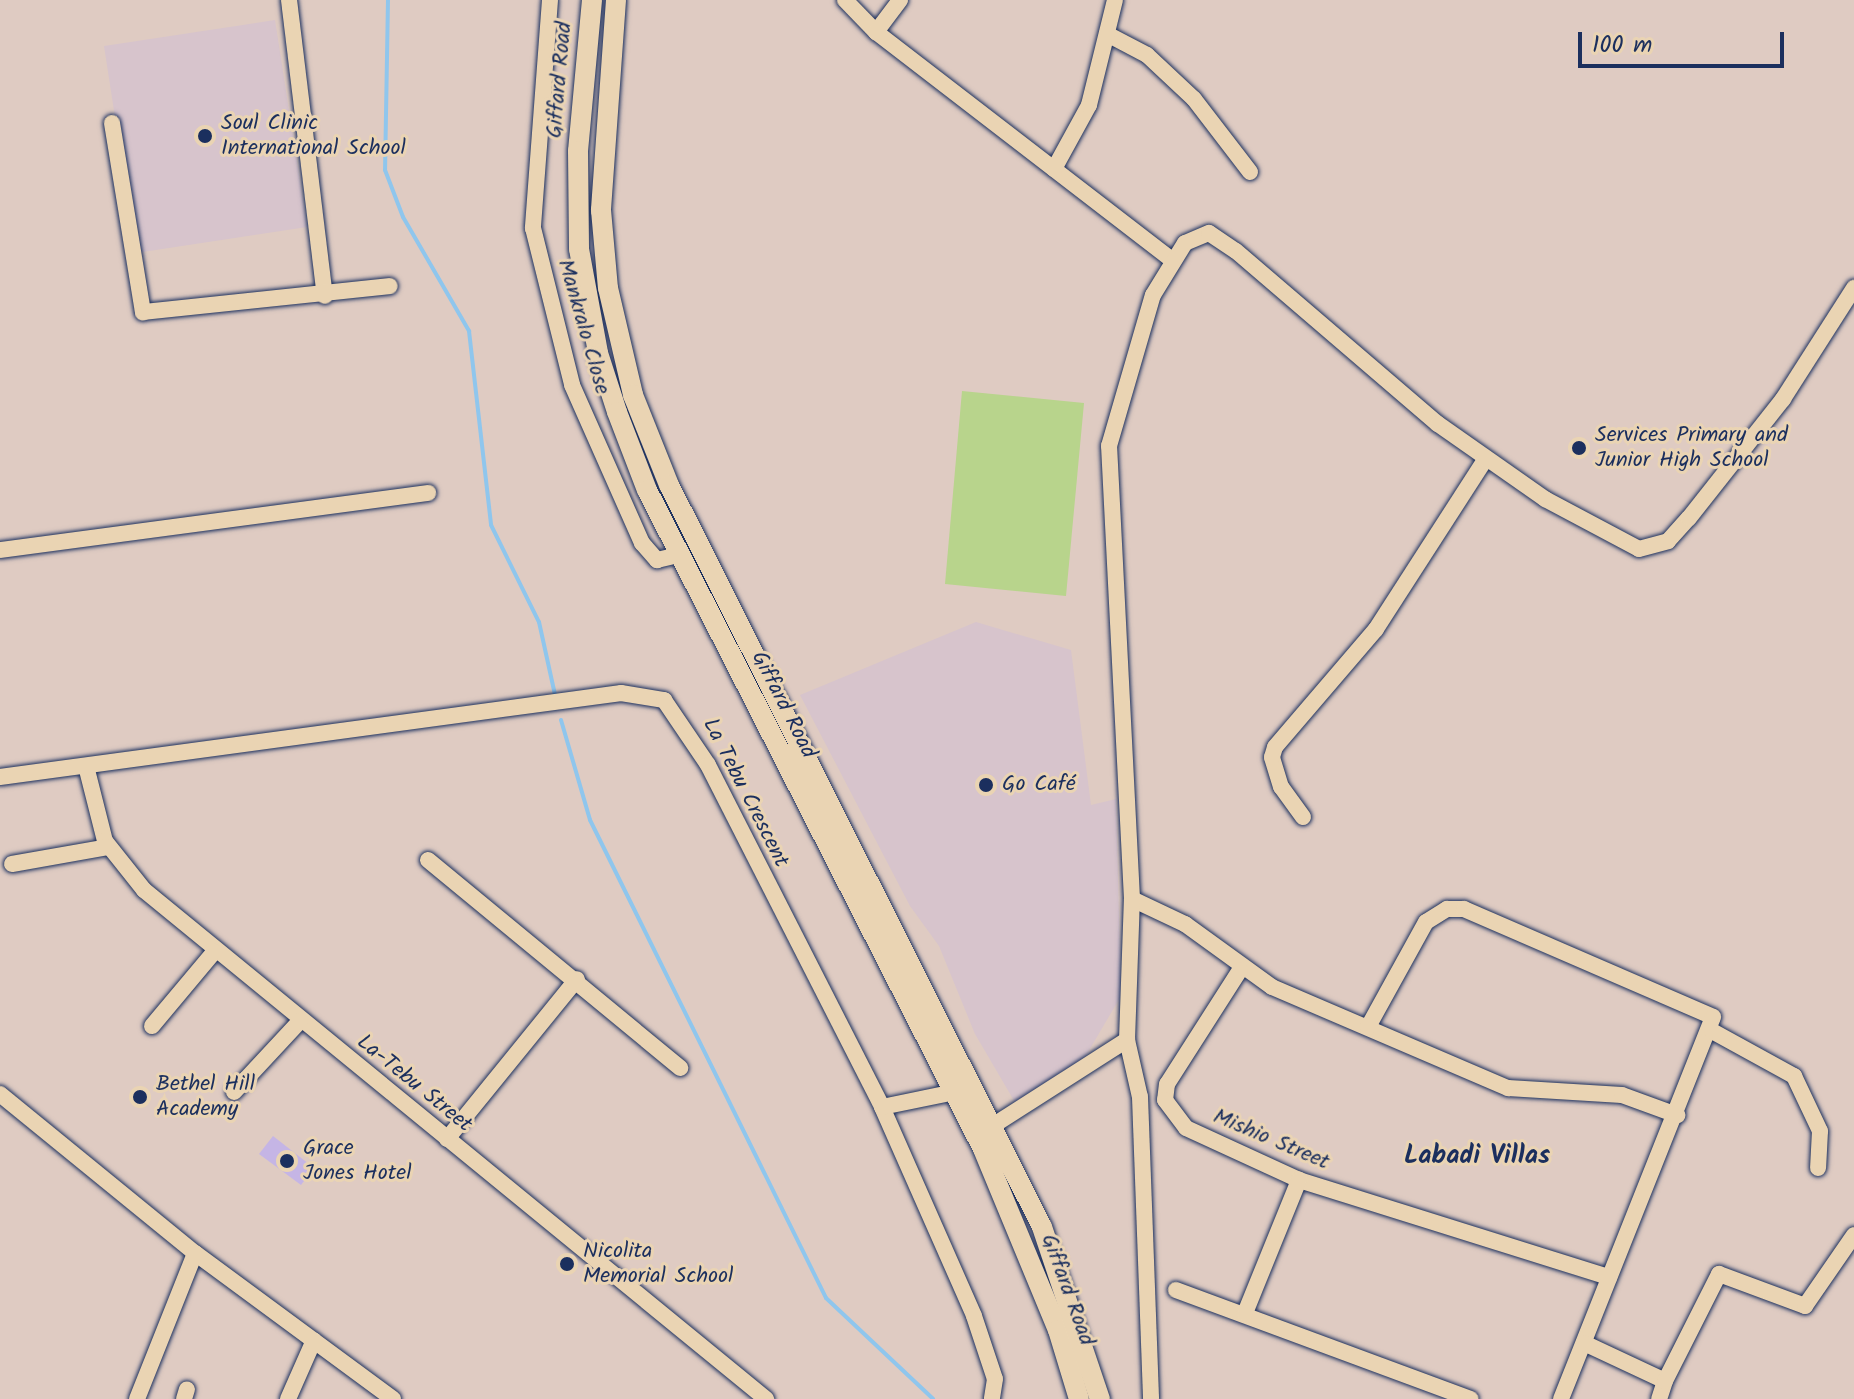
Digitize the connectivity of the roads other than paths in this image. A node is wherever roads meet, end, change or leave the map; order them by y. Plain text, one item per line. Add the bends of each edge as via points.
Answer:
1 (289, 0) edge
2 (550, 0) edge
3 (592, 0) edge
4 (616, 0) edge
5 (845, 0) edge
6 (900, 0) edge
7 (1115, 0) edge
8 (876, 32) junction
9 (1107, 34) junction
10 (112, 123) dead end
11 (1054, 169) junction
12 (1250, 172) dead end
13 (1171, 259) junction
14 (390, 286) dead end
15 (1854, 288) edge
16 (325, 296) junction
17 (1486, 458) junction
18 (428, 493) dead end
19 (0, 550) edge
20 (679, 555) junction
21 (86, 766) junction
22 (0, 777) edge
23 (1303, 817) dead end
24 (108, 847) junction
25 (428, 860) dead end
26 (12, 864) dead end
27 (1132, 899) junction
28 (214, 952) junction
29 (1240, 970) junction
30 (577, 979) junction
31 (300, 1021) junction
32 (152, 1026) dead end
33 (1368, 1027) junction
34 (1712, 1031) junction
35 (1127, 1040) junction
36 (680, 1068) dead end
37 (234, 1092) dead end
38 (955, 1092) junction
39 (0, 1094) edge
40 (882, 1107) junction
41 (1677, 1115) junction
42 (994, 1125) junction
43 (447, 1139) junction
44 (1818, 1168) dead end
45 (1299, 1180) junction
46 (1854, 1235) edge
47 (195, 1253) junction
48 (1609, 1277) junction
49 (1176, 1290) dead end
50 (1245, 1313) junction
51 (314, 1340) junction
52 (1584, 1343) junction
53 (1665, 1381) junction
54 (137, 1399) edge
55 (288, 1399) edge
56 (393, 1399) edge
57 (766, 1399) edge
58 (992, 1399) edge
59 (1079, 1399) edge
60 (1100, 1399) edge
61 (1151, 1399) edge
62 (1471, 1399) edge
63 (1561, 1399) edge
64 (1659, 1399) edge

1 - 16 street
2 - 20 street, Mankralo Close via 533,228 572,385 642,543 657,560
3 - 20 main road, Giffard Road via 578,151 579,249 617,412
4 - 42 main road, Giffard Road via 601,210 608,288 633,395 669,485
5 - 8 street
6 - 8 street
7 - 9 street
8 - 11 street
9 - 11 street via 1089,105
9 - 12 street via 1147,55 1194,99
10 - 16 street via 143,312
11 - 13 street
13 - 17 street via 1185,243 1209,233
13 - 27 street via 1136,345 1109,446
14 - 16 street
15 - 17 street via 1783,399 1668,541 1652,548 1631,546
17 - 23 street via 1376,629 1275,747 1272,757 1281,787
18 - 19 street
20 - 38 main road, Giffard Road
21 - 22 street, La Tebu Crescent
21 - 24 street, La-Tebu Street
21 - 40 street, La Tebu Crescent via 621,693 664,700 708,765
24 - 26 street
24 - 28 street, La-Tebu Street via 144,890
25 - 30 street
27 - 29 street via 1185,924
27 - 35 street
28 - 31 street, La-Tebu Street
28 - 32 street
29 - 33 street
29 - 45 street, Mishio Street via 1167,1084 1165,1100 1186,1128
30 - 36 street
30 - 43 street
31 - 37 street
31 - 43 street, La-Tebu Street
33 - 34 street via 1426,922 1447,909 1464,909 1708,1012
33 - 41 street via 1508,1088 1622,1095
34 - 41 street
34 - 44 street via 1794,1076 1821,1134
35 - 42 street
35 - 61 street via 1140,1097
38 - 40 street
38 - 59 main road, Giffard Road via 1018,1226
39 - 47 street
40 - 58 street, La Tebu Crescent via 974,1316 995,1379
41 - 48 street
42 - 60 main road, Giffard Road via 1042,1227
43 - 57 street, La-Tebu Street
45 - 48 street, Mishio Street
45 - 50 street
46 - 53 street via 1805,1306 1719,1274
47 - 51 street
47 - 54 street
48 - 52 street
49 - 50 street
50 - 62 street
51 - 55 street
51 - 56 street
52 - 53 street
52 - 63 street
53 - 64 street

